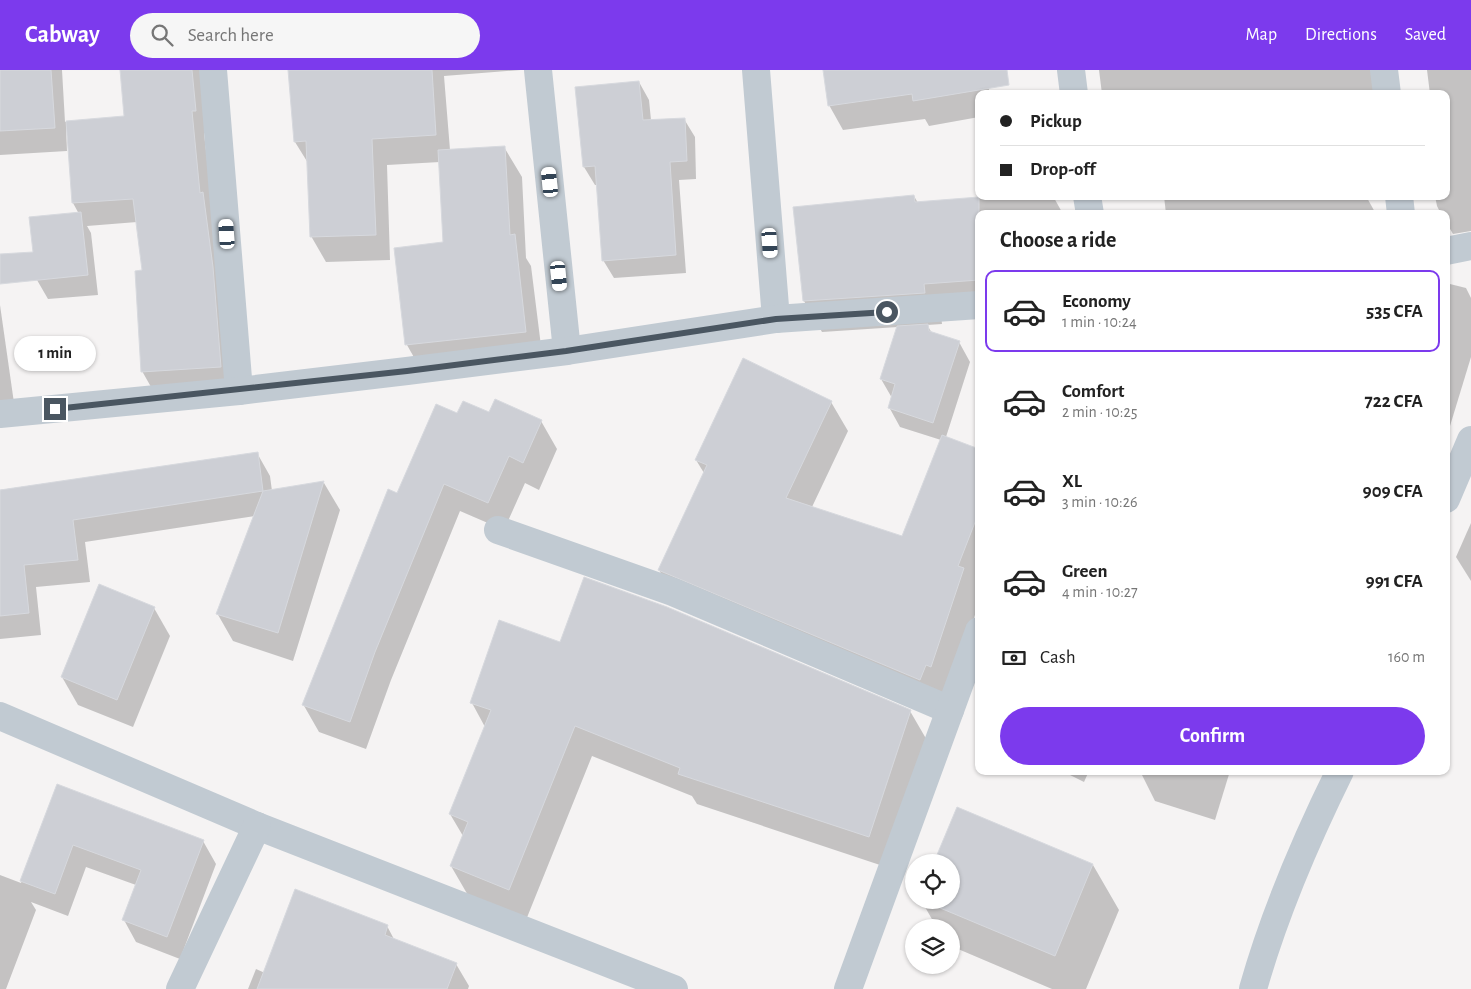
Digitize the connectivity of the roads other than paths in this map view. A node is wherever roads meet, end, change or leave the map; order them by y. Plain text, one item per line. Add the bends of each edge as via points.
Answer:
1 (213, 70) edge
2 (538, 70) edge
3 (756, 70) edge
4 (1071, 70) edge
5 (1384, 70) edge
6 (1074, 90) edge
7 (1386, 90) edge
8 (1471, 246) edge
9 (1450, 250) edge
10 (975, 305) edge
11 (776, 319) junction
12 (566, 351) junction
13 (239, 391) junction
14 (0, 414) edge
15 (1471, 440) edge
16 (1450, 490) edge
17 (498, 530) dead end
18 (975, 642) edge
19 (950, 710) junction
20 (0, 716) edge
21 (1338, 775) edge
22 (257, 826) junction
23 (180, 989) edge
24 (674, 989) edge
25 (848, 989) edge
26 (1253, 989) edge

1 - 13 street
2 - 12 street
3 - 11 street
4 - 6 street
5 - 7 street
8 - 9 street
10 - 11 street
11 - 12 street
12 - 13 street
13 - 14 street
15 - 16 street
17 - 19 street via 673,592
18 - 19 street
19 - 25 street
20 - 22 street
21 - 26 street via 1265,946
22 - 23 street
22 - 24 street

